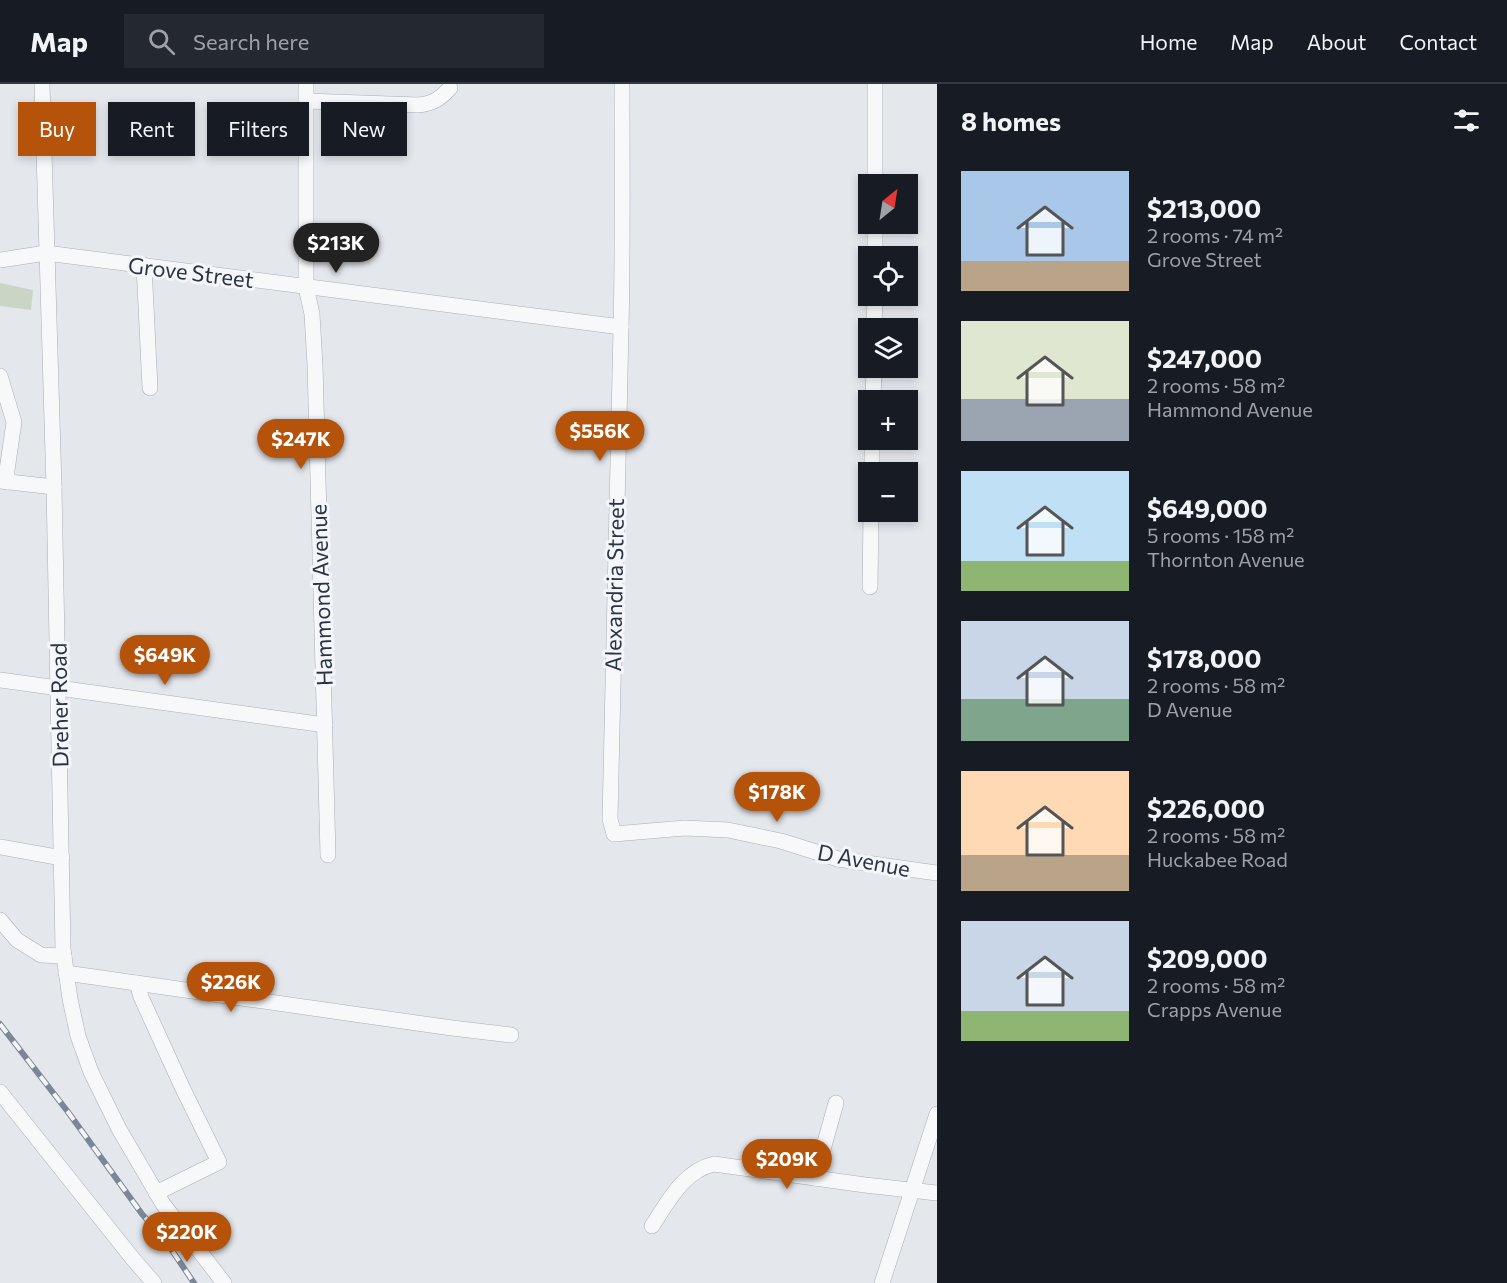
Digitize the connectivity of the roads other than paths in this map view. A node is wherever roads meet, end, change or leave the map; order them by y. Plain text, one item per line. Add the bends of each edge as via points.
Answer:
1 (42, 84) edge
2 (306, 84) edge
3 (622, 84) edge
4 (875, 84) edge
5 (450, 88) dead end
6 (306, 101) junction
7 (875, 174) edge
8 (46, 253) junction
9 (0, 260) edge
10 (144, 266) junction
11 (306, 286) junction
12 (621, 327) junction
13 (0, 376) edge
14 (150, 388) dead end
15 (3, 482) edge
16 (54, 487) junction
17 (871, 522) edge
18 (870, 587) dead end
19 (0, 680) edge
20 (58, 688) junction
21 (326, 725) junction
22 (614, 834) joint
23 (0, 847) edge
24 (328, 855) dead end
25 (62, 858) junction
26 (937, 873) edge
27 (0, 920) edge
28 (64, 956) junction
29 (66, 974) junction
30 (137, 983) junction
31 (511, 1035) dead end
32 (0, 1092) edge
33 (836, 1103) dead end
34 (937, 1114) edge
35 (815, 1178) junction
36 (912, 1190) junction
37 (156, 1193) junction
38 (937, 1193) edge
39 (652, 1226) dead end
40 (154, 1283) edge
41 (224, 1283) edge
42 (882, 1283) edge

1 - 8 street, Dreher Road
2 - 6 street, Hammond Avenue
3 - 12 street, Alexandria Street
4 - 7 street
5 - 6 street via 430,104
6 - 11 street, Hammond Avenue
8 - 9 street, Grove Street
8 - 10 street, Grove Street
8 - 16 street, Dreher Road
10 - 11 street, Grove Street
10 - 14 street
11 - 12 street, Grove Street
11 - 21 street, Hammond Avenue via 315,365
12 - 22 street, Alexandria Street via 610,819
13 - 15 street via 14,422
15 - 16 street
16 - 20 street, Dreher Road
17 - 18 street
19 - 20 street
20 - 21 street
20 - 25 street, Dreher Road
21 - 24 street, Hammond Avenue
22 - 26 street, D Avenue via 685,828 728,830 838,859
23 - 25 street
25 - 28 street, Dreher Road
27 - 28 street via 17,940 41,955
28 - 29 street, Dreher Road
29 - 30 street
29 - 37 street, Dreher Road via 78,1036 91,1072
30 - 31 street
30 - 37 street via 219,1162
32 - 40 street
33 - 35 street
34 - 36 street
35 - 36 street
35 - 39 street via 714,1164 703,1166 679,1187
36 - 38 street
36 - 42 street
37 - 41 street, Dreher Road

